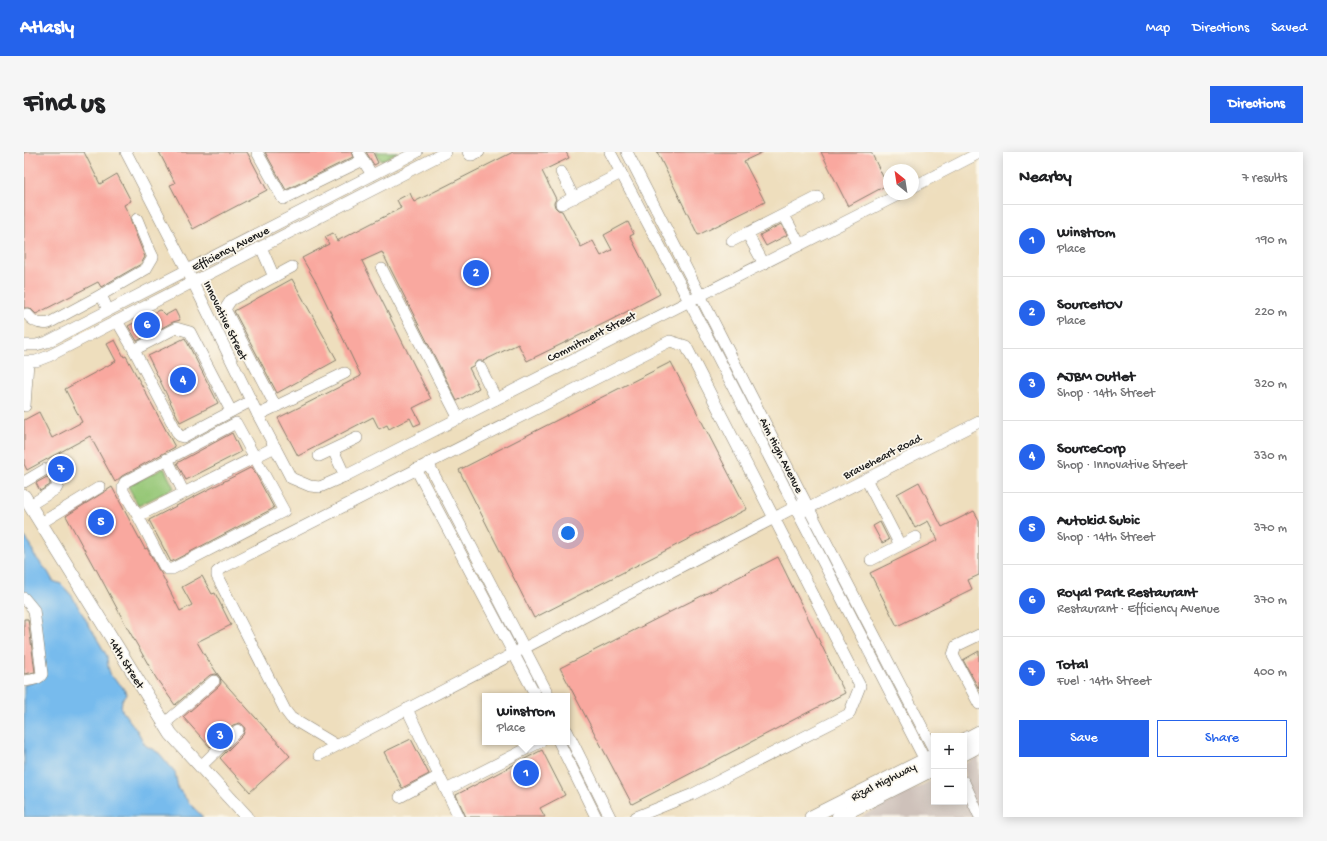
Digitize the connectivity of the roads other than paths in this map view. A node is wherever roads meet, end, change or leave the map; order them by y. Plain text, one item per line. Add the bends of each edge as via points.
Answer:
1 (126, 152) edge
2 (257, 152) edge
3 (417, 152) edge
4 (446, 152) edge
5 (468, 152) edge
6 (479, 152) edge
7 (610, 152) edge
8 (627, 152) edge
9 (979, 153) edge
10 (361, 156) edge
11 (561, 172) dead end
12 (621, 173) junction
13 (372, 175) junction
14 (919, 184) edge
15 (290, 197) junction
16 (818, 197) dead end
17 (574, 198) junction
18 (888, 200) edge
19 (561, 204) dead end
20 (299, 212) junction
21 (784, 215) junction
22 (137, 219) dead end
23 (306, 224) junction
24 (747, 233) junction
25 (732, 241) dead end
26 (800, 245) junction
27 (261, 247) junction
28 (764, 264) junction
29 (292, 267) dead end
30 (382, 269) dead end
31 (187, 270) junction
32 (274, 277) junction
33 (193, 282) junction
34 (101, 295) junction
35 (701, 295) junction
36 (689, 301) junction
37 (108, 310) junction
38 (27, 314) dead end
39 (117, 321) junction
40 (83, 323) junction
41 (89, 336) junction
42 (24, 345) edge
43 (134, 350) junction
44 (26, 361) edge
45 (480, 367) dead end
46 (346, 373) dead end
47 (496, 399) junction
48 (251, 401) junction
49 (25, 406) edge
50 (276, 406) junction
51 (231, 411) junction
52 (258, 415) junction
53 (458, 418) junction
54 (978, 426) edge
55 (358, 438) dead end
56 (275, 447) junction
57 (333, 450) junction
58 (319, 456) dead end
59 (255, 457) junction
60 (167, 460) junction
61 (428, 463) junction
62 (416, 469) junction
63 (345, 476) junction
64 (291, 478) joint
65 (866, 479) junction
66 (24, 482) edge
67 (100, 487) dead end
68 (184, 493) junction
69 (27, 500) edge
70 (807, 505) junction
71 (796, 511) junction
72 (138, 516) junction
73 (774, 518) junction
74 (41, 523) junction
75 (916, 537) dead end
76 (900, 545) junction
77 (871, 560) dead end
78 (25, 599) edge
79 (979, 635) edge
80 (524, 647) junction
81 (514, 652) junction
82 (24, 681) edge
83 (214, 681) dead end
84 (534, 693) edge
85 (547, 693) edge
86 (979, 704) edge
87 (407, 709) junction
88 (164, 724) junction
89 (238, 730) dead end
90 (979, 732) edge
91 (570, 736) edge
92 (967, 738) edge
93 (336, 745) junction
94 (534, 745) edge
95 (560, 745) edge
96 (979, 746) edge
97 (967, 752) edge
98 (319, 754) dead end
99 (931, 761) edge
100 (200, 767) junction
101 (439, 776) junction
102 (967, 789) edge
103 (446, 790) junction
104 (400, 797) dead end
105 (979, 815) edge
106 (246, 817) edge
107 (459, 817) edge
108 (596, 817) edge
109 (610, 817) edge
110 (636, 817) edge
111 (812, 817) edge
112 (838, 817) edge

1 - 31 street, Innovative Street
2 - 15 street via 281,198
3 - 13 street, Efficiency Avenue
4 - 23 street, Efficiency Avenue
5 - 6 street via 472,155
7 - 12 street, Aim High Avenue
8 - 35 street, Aim High Avenue
9 - 14 street
10 - 13 street
10 - 15 street
11 - 17 street
12 - 17 street
12 - 36 street, Aim High Avenue
13 - 20 street, Efficiency Avenue
15 - 20 street
16 - 21 street
17 - 19 street
18 - 26 street, Commitment Street
20 - 23 street
20 - 31 street, Efficiency Avenue
21 - 24 street
21 - 26 street
22 - 34 street via 153,258 146,269
23 - 27 street, Efficiency Avenue
24 - 25 street
24 - 28 street
26 - 28 street, Commitment Street
27 - 32 street
27 - 33 street, Efficiency Avenue
28 - 35 street, Commitment Street
29 - 32 street
30 - 53 street
31 - 33 street, Innovative Street
31 - 37 street, Efficiency Avenue
32 - 50 street via 231,300 225,309
33 - 39 street, Efficiency Avenue
33 - 48 street, Innovative Street
34 - 37 street
34 - 38 street via 49,323 36,323
35 - 36 street, Commitment Street
35 - 70 street, Aim High Avenue
36 - 47 street, Commitment Street
36 - 71 street, Aim High Avenue
37 - 40 street, Efficiency Avenue
39 - 41 street, Efficiency Avenue
39 - 43 street
40 - 41 street
40 - 42 street, Efficiency Avenue via 42,344
41 - 44 street, Efficiency Avenue via 49,356 36,361
43 - 51 street via 176,328 190,332
43 - 51 street via 179,436
44 - 49 street
45 - 47 street
46 - 50 street
47 - 53 street, Commitment Street
48 - 51 street
48 - 52 street, Innovative Street
50 - 52 street
52 - 56 street, Innovative Street
53 - 63 street, Commitment Street
54 - 65 street, Braveheart Road
55 - 57 street
56 - 59 street
56 - 64 street, Innovative Street
57 - 58 street
57 - 63 street
59 - 60 street via 236,423
59 - 68 street
59 - 72 street via 284,511 172,569 164,566
60 - 68 street
60 - 72 street via 124,482 123,491
61 - 62 street
61 - 73 street via 670,341 686,346
61 - 80 street
62 - 81 street
62 - 93 street via 217,572 216,576 285,710 292,718
63 - 64 street, Commitment Street via 320,487 310,486
65 - 70 street, Braveheart Road
65 - 76 street
66 - 69 street via 46,469 58,485 56,489
67 - 74 street
68 - 72 street
69 - 74 main road, 14th Street
70 - 71 street, Braveheart Road
70 - 99 street, Aim High Avenue
71 - 73 street, Braveheart Road
71 - 99 street, Aim High Avenue
73 - 80 street, Braveheart Road
73 - 110 street via 860,686 849,714 693,794
74 - 88 main road, 14th Street
75 - 76 street
76 - 77 street
78 - 82 street via 34,610 42,674 38,679
79 - 86 street via 956,646 953,655
80 - 81 street, Braveheart Road
80 - 85 street
81 - 84 street
81 - 87 street, Braveheart Road
83 - 88 street
87 - 93 street, Braveheart Road
87 - 101 street
88 - 100 main road, 14th Street via 178,744
89 - 100 street
90 - 92 main road
91 - 109 street
93 - 98 street, Braveheart Road
94 - 103 street
95 - 108 street
96 - 97 main road
99 - 111 main road, Rizal Highway
99 - 112 main road, Rizal Highway
100 - 106 main road, 14th Street
101 - 103 street
101 - 104 street
102 - 105 street
103 - 107 street

